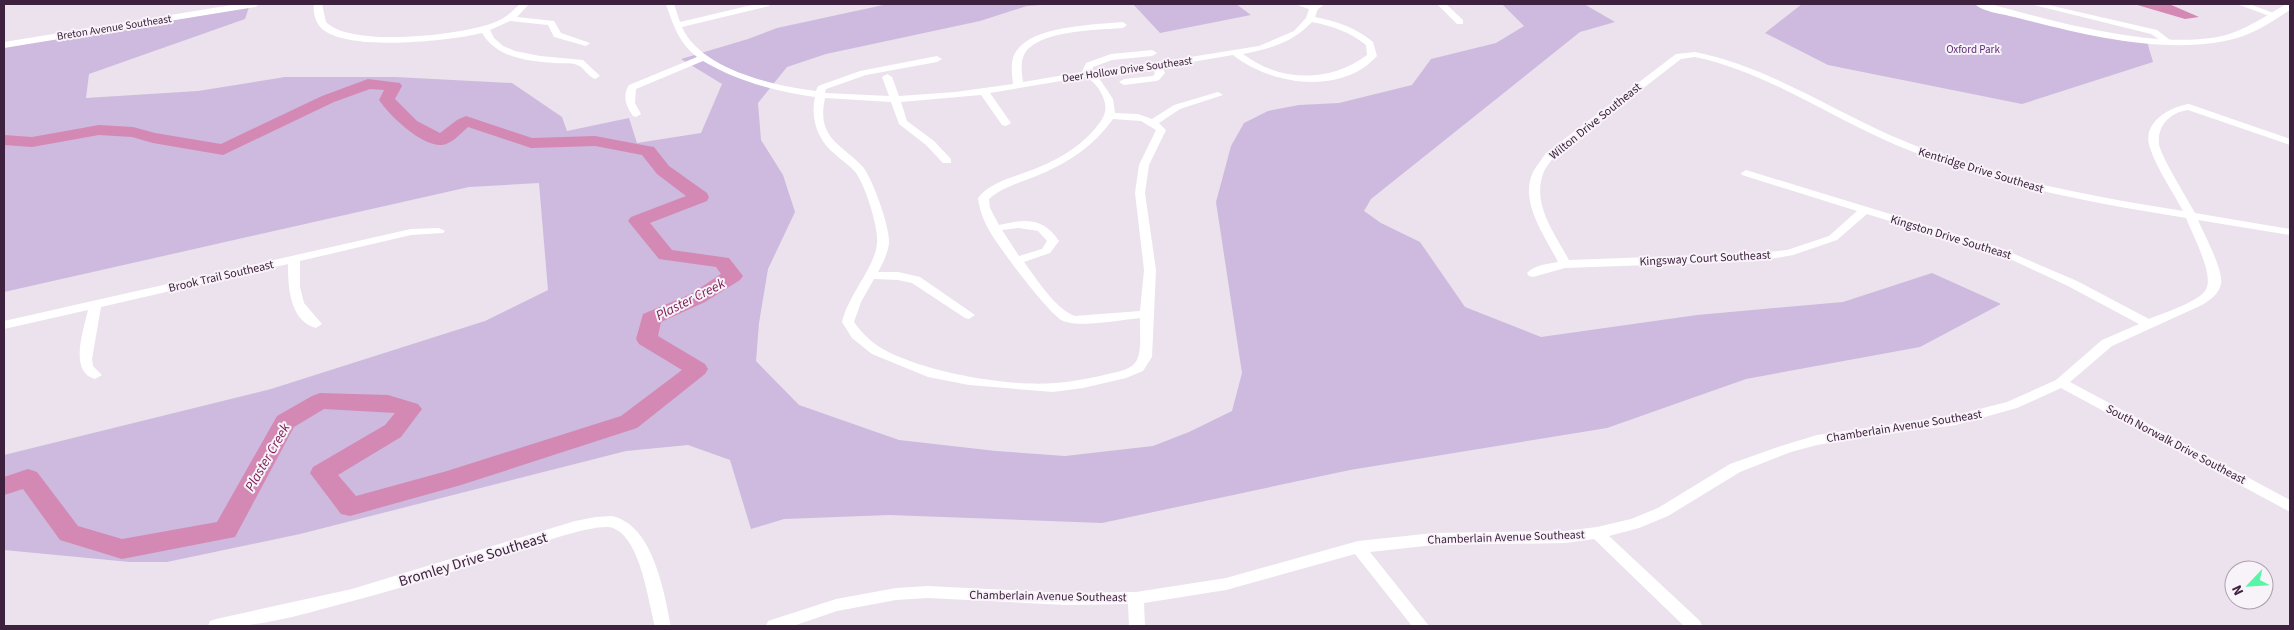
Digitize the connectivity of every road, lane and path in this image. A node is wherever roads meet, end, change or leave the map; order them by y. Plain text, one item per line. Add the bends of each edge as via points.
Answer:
1 (255, 4) edge
2 (318, 4) edge
3 (525, 4) edge
4 (670, 4) edge
5 (766, 4) edge
6 (1299, 4) edge
7 (1442, 4) edge
8 (1980, 4) edge
9 (2034, 4) edge
10 (2236, 4) edge
11 (2241, 4) edge
12 (1317, 6) edge
13 (2290, 6) edge
14 (2275, 15) junction
15 (507, 18) junction
16 (1310, 19) junction
17 (1460, 22) dead end
18 (678, 25) junction
19 (1123, 25) dead end
20 (484, 28) junction
21 (2166, 40) junction
22 (586, 43) dead end
23 (4, 45) edge
24 (1236, 52) junction
25 (1689, 52) joint
26 (1152, 53) dead end
27 (704, 58) junction
28 (938, 59) dead end
29 (1156, 65) junction
30 (1089, 75) junction
31 (595, 76) dead end
32 (888, 77) dead end
33 (1124, 82) dead end
34 (1018, 84) junction
35 (983, 90) junction
36 (821, 94) junction
37 (1218, 95) dead end
38 (896, 98) junction
39 (636, 114) dead end
40 (1110, 116) junction
41 (1154, 122) junction
42 (1006, 123) dead end
43 (2290, 142) edge
44 (947, 161) dead end
45 (1746, 173) dead end
46 (1864, 210) junction
47 (2190, 214) junction
48 (994, 229) junction
49 (439, 231) dead end
50 (2290, 232) edge
51 (294, 259) junction
52 (1018, 260) junction
53 (1565, 264) junction
54 (1533, 273) dead end
55 (869, 275) junction
56 (95, 304) junction
57 (1146, 314) junction
58 (969, 315) dead end
59 (316, 324) dead end
60 (2148, 324) junction
61 (4, 325) edge
62 (95, 375) dead end
63 (2061, 383) junction
64 (2290, 507) edge
65 (1597, 533) junction
66 (1358, 548) junction
67 (1136, 598) junction
68 (216, 626) edge
69 (662, 626) edge
70 (774, 626) edge
71 (1137, 626) edge
72 (1421, 626) edge
73 (1694, 626) edge

1 - 23 street, Breton Avenue Southeast
2 - 20 street via 320,20 326,28 359,38 418,40 443,38
3 - 15 street
4 - 18 street
5 - 18 street
6 - 12 street
7 - 17 street
8 - 21 street via 2109,34
9 - 21 street via 2154,32
10 - 11 street
11 - 14 street
12 - 16 street
13 - 14 street
14 - 21 street via 2255,28 2226,38
15 - 20 street
15 - 22 street via 551,23 557,35
16 - 24 street, Deer Hollow Drive Southeast via 1297,33 1279,42
16 - 24 street via 1358,33 1370,44 1372,56 1346,73 1319,78 1274,74 1254,66
18 - 27 street via 684,39
19 - 34 street via 1034,40 1020,52
20 - 31 street via 490,42 506,50 541,60 580,62
24 - 29 street, Deer Hollow Drive Southeast
25 - 47 street, Kentridge Drive Southeast via 1747,70 1923,154 2022,184
25 - 53 street, Wilton Drive Southeast via 1678,56 1550,154 1538,173 1534,195 1537,210
26 - 30 street via 1100,60 1089,64
27 - 36 street via 752,79
27 - 39 street via 632,87 630,103
28 - 36 street via 845,77 820,88
29 - 30 street, Deer Hollow Drive Southeast
29 - 33 street via 1160,73 1156,78
30 - 34 street, Deer Hollow Drive Southeast
30 - 40 street via 1106,92
32 - 38 street
34 - 35 street, Deer Hollow Drive Southeast
35 - 38 street via 937,97
35 - 42 street
36 - 38 street
36 - 55 street via 818,107 824,134 834,150 853,164 864,178 884,241
37 - 41 street via 1177,107
38 - 44 street via 903,122
40 - 41 street
40 - 48 street via 1085,146 1048,167 997,188 983,198 984,210
41 - 57 street via 1161,130 1144,165 1140,192 1150,270
43 - 47 street, Chamberlain Avenue Southeast via 2189,107 2173,110 2159,122 2154,146
45 - 46 street, Kingston Drive Southeast
46 - 53 street, Kingsway Court Southeast via 1833,238 1789,253 1759,257
46 - 60 street, Kingston Drive Southeast via 2027,261
47 - 50 street, Kentridge Drive Southeast
47 - 60 street, Chamberlain Avenue Southeast via 2214,273 2215,284 2209,295 2198,302
48 - 52 street
48 - 52 street via 1025,223 1042,227 1050,234 1053,241 1046,251
49 - 51 street, Brook Trail Southeast via 411,232
51 - 56 street, Brook Trail Southeast
51 - 59 street via 294,288 301,312
52 - 57 street via 1040,291 1068,319
53 - 54 street, Kingsway Court Southeast
55 - 57 street via 849,311 848,322 857,335 878,351 915,368 969,381 1053,388 1126,374 1138,368 1145,357
55 - 58 street via 916,280
56 - 61 street, Brook Trail Southeast
56 - 62 street via 85,359 87,367
60 - 63 street, Chamberlain Avenue Southeast via 2107,342
63 - 64 street, South Norwalk Drive Southeast
63 - 65 street, Chamberlain Avenue Southeast via 1985,414 1818,440 1762,457 1711,481 1663,512 1634,524
65 - 66 street, Chamberlain Avenue Southeast via 1565,537 1434,539
65 - 73 street
66 - 67 street, Chamberlain Avenue Southeast via 1226,584
66 - 72 street
67 - 70 street, Chamberlain Avenue Southeast via 928,592 896,594 836,605
67 - 71 street
68 - 69 street, Bromley Drive Southeast via 274,616 600,522 618,524 632,532 642,550

